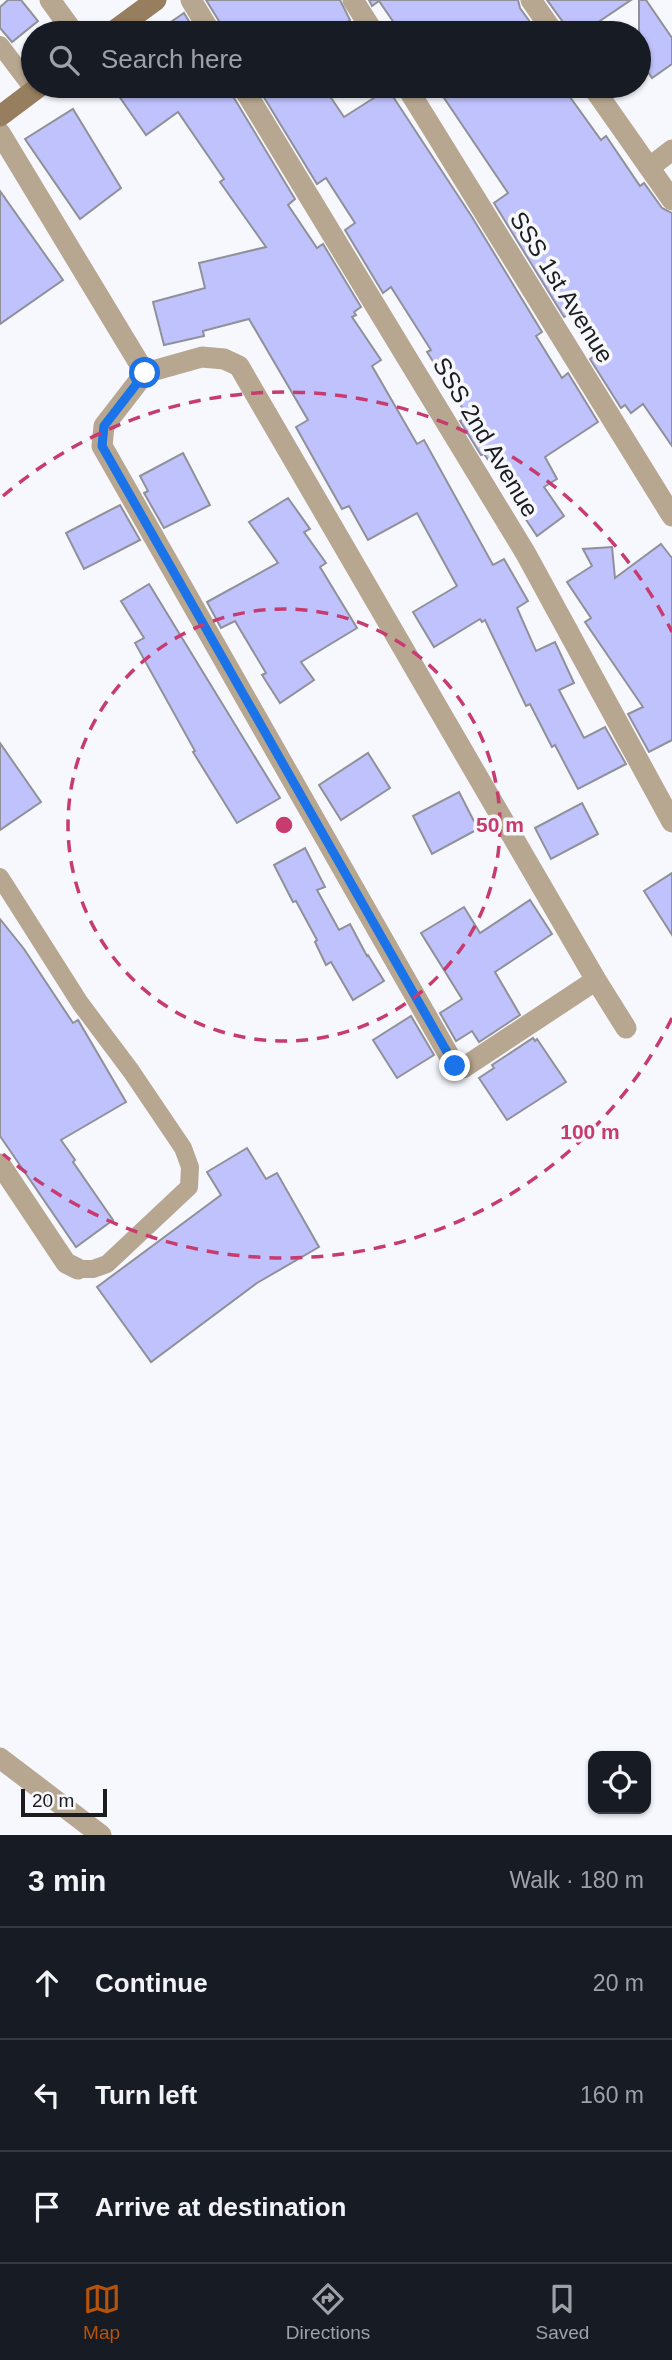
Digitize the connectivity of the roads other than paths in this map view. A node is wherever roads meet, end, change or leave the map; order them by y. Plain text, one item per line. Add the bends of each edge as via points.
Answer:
1 (50, 0) edge
2 (156, 0) edge
3 (191, 0) edge
4 (353, 0) edge
5 (531, 0) edge
6 (65, 21) edge
7 (127, 21) edge
8 (204, 21) edge
9 (366, 21) edge
10 (546, 21) edge
11 (0, 45) edge
12 (21, 69) edge
13 (24, 98) edge
14 (250, 98) edge
15 (414, 98) edge
16 (601, 98) edge
17 (0, 116) edge
18 (0, 133) edge
19 (672, 150) edge
20 (650, 167) junction
21 (672, 200) edge
22 (145, 373) junction
23 (672, 516) edge
24 (672, 822) edge
25 (0, 877) edge
26 (596, 981) junction
27 (626, 1028) dead end
28 (0, 1164) edge
29 (78, 1269) joint
30 (0, 1758) edge
31 (101, 1835) edge

1 - 6 street
2 - 7 main road
3 - 8 street
4 - 9 street
5 - 10 street
11 - 12 lane
13 - 17 main road
14 - 24 street, SSS 2nd Avenue via 526,554
15 - 23 street, SSS 1st Avenue
16 - 20 street
18 - 22 street
19 - 20 street
20 - 21 street
22 - 26 street via 202,357 239,366
22 - 26 street via 104,426 102,446 455,1066 463,1068
25 - 29 lane via 80,1003 163,1116 190,1167 189,1187 107,1264
26 - 27 street
28 - 29 street via 66,1263
30 - 31 street

